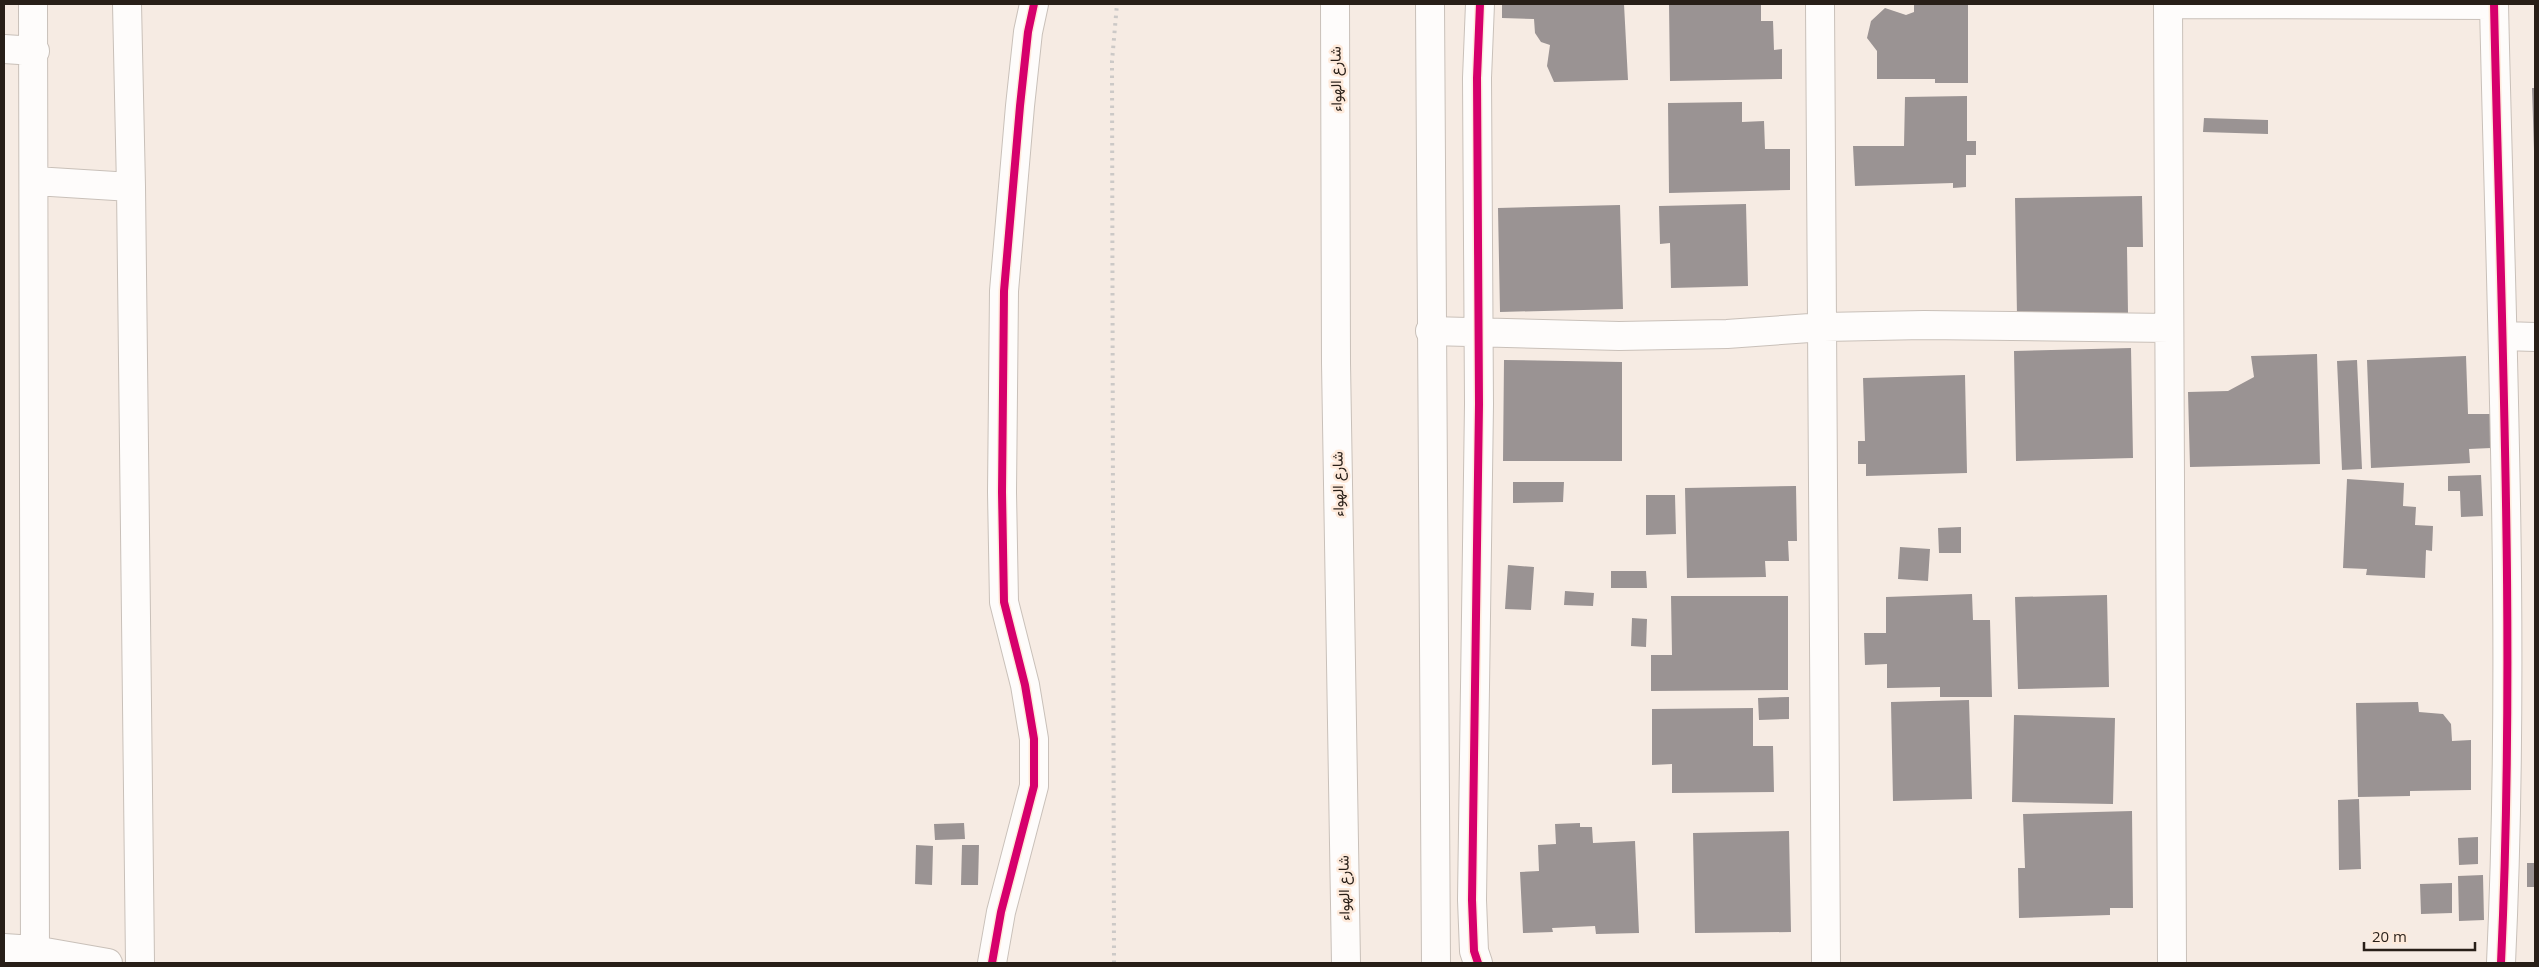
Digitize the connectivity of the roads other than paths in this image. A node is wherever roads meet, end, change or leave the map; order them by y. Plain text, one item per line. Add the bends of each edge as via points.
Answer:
1 (34, 4) edge
2 (127, 4) edge
3 (1034, 4) edge
4 (1335, 4) edge
5 (1430, 4) edge
6 (1480, 4) edge
7 (1820, 4) edge
8 (2168, 4) edge
9 (2494, 4) edge
10 (4, 48) edge
11 (35, 51) junction
12 (34, 181) junction
13 (131, 187) junction
14 (1824, 327) junction
15 (2169, 328) junction
16 (1430, 331) junction
17 (1477, 332) junction
18 (2504, 336) junction
19 (2535, 337) edge
20 (4, 948) edge
21 (35, 957) edge
22 (108, 963) edge
23 (140, 963) edge
24 (992, 963) edge
25 (1346, 963) edge
26 (1436, 963) edge
27 (1478, 963) edge
28 (1826, 963) edge
29 (2172, 963) edge
30 (2501, 963) edge

1 - 11 street
2 - 13 street
3 - 24 street via 1020,106 1004,292 1002,492 1004,602 1030,712 1034,739 1034,786 1001,912
4 - 25 street, شارع الهواء via 1336,363
5 - 16 street
6 - 17 street
7 - 14 street
8 - 9 street
8 - 15 street
9 - 18 street
10 - 11 street
11 - 12 street
12 - 13 street
12 - 21 street
13 - 23 street
14 - 15 street
14 - 17 street via 1727,334 1619,336
14 - 28 street
15 - 29 street
16 - 17 street
16 - 26 street
17 - 27 street via 1478,572 1473,704 1472,900 1474,951
18 - 19 street
18 - 30 street via 2508,626
20 - 21 street
21 - 22 street

